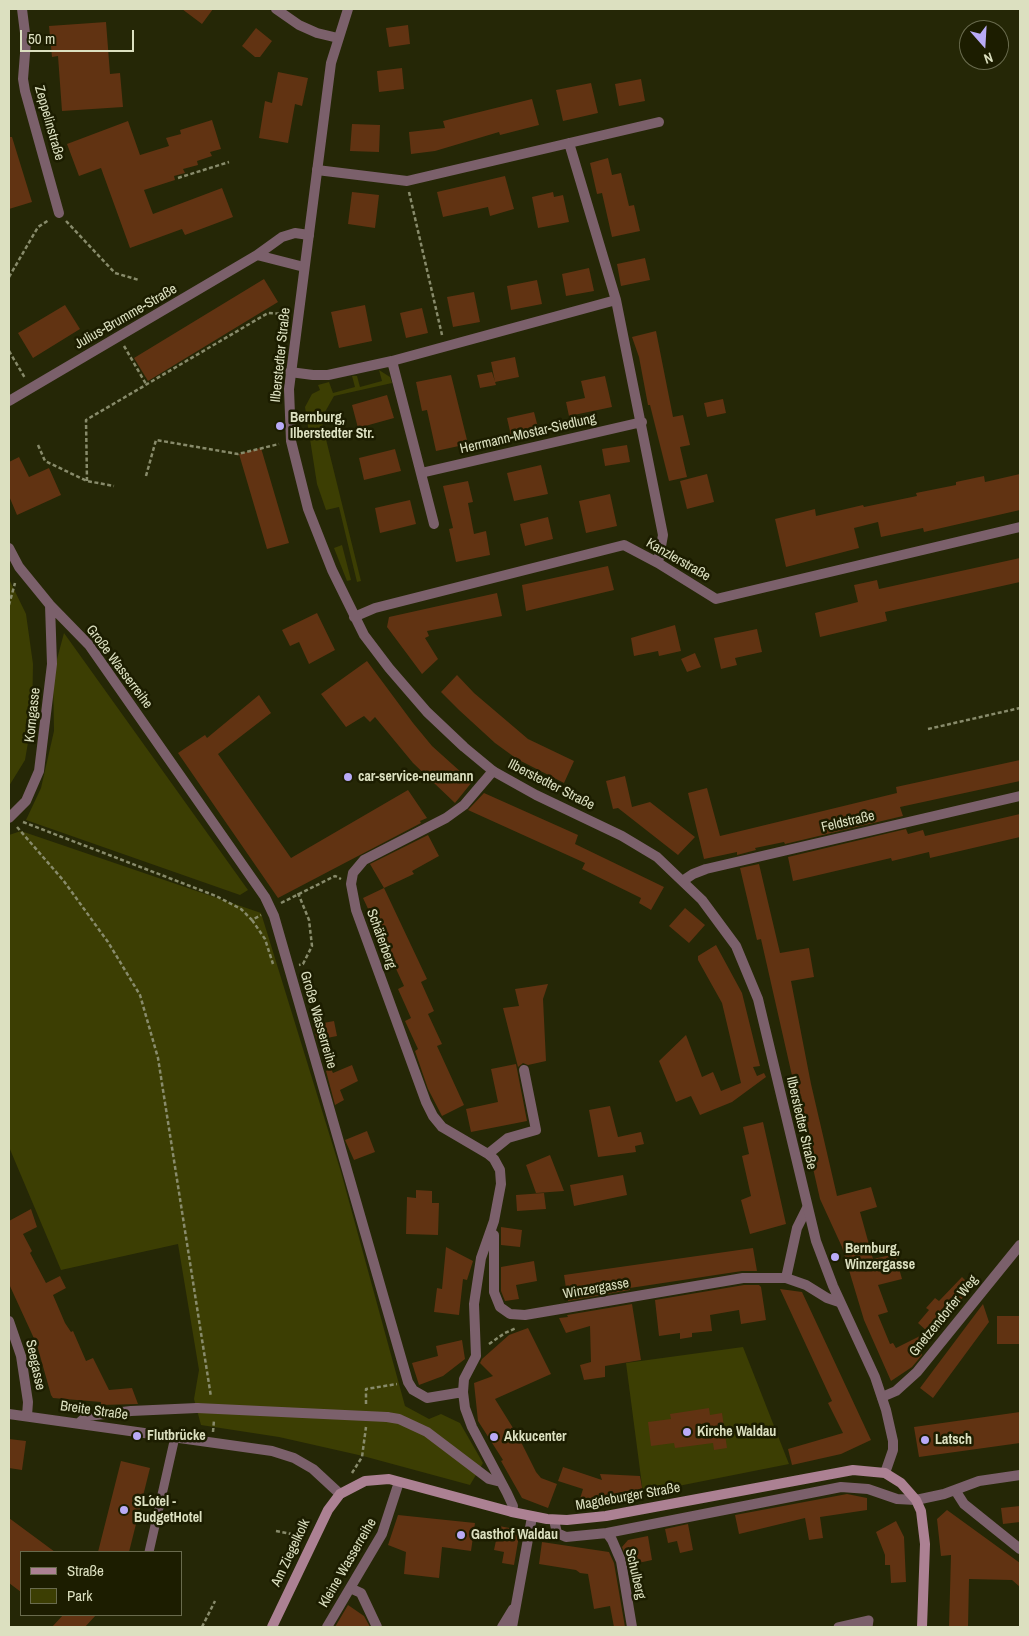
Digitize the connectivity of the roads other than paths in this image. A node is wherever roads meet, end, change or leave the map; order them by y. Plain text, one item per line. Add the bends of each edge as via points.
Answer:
1 (22, 9) edge
2 (276, 9) edge
3 (348, 9) edge
4 (338, 38) junction
5 (659, 122) dead end
6 (569, 143) junction
7 (317, 170) junction
8 (59, 213) road end
9 (309, 235) junction
10 (257, 255) junction
11 (304, 267) junction
12 (616, 300) junction
13 (392, 361) junction
14 (290, 372) junction
15 (9, 401) edge
16 (642, 422) junction
17 (421, 473) junction
18 (434, 524) dead end
19 (1020, 527) edge
20 (9, 548) edge
21 (658, 563) junction
22 (50, 605) junction
23 (354, 617) junction
24 (494, 771) junction
25 (1020, 796) edge
26 (9, 818) edge
27 (684, 880) junction
28 (524, 1070) dead end
29 (488, 1154) junction
30 (807, 1208) junction
31 (494, 1221) junction
32 (1020, 1244) edge
33 (786, 1278) junction
34 (839, 1302) junction
35 (9, 1321) edge
36 (463, 1392) junction
37 (882, 1397) junction
38 (9, 1414) edge
39 (27, 1416) junction
40 (79, 1423) junction
41 (175, 1437) junction
42 (885, 1474) junction
43 (1020, 1475) edge
44 (399, 1482) junction
45 (501, 1482) junction
46 (956, 1490) junction
47 (340, 1494) junction
48 (916, 1500) junction
49 (512, 1512) junction
50 (532, 1517) junction
51 (554, 1520) junction
52 (607, 1533) junction
53 (1020, 1549) edge
54 (149, 1551) edge
55 (350, 1588) junction
56 (517, 1602) junction
57 (272, 1627) edge
58 (326, 1627) edge
59 (377, 1627) edge
60 (502, 1627) edge
61 (512, 1627) edge
62 (632, 1627) edge
63 (838, 1627) edge
64 (868, 1627) edge
65 (922, 1627) edge

1 - 8 street, Zeppelinstraße via 26,40 24,91
2 - 4 street via 299,25
3 - 4 street, Ilberstedter Straße
4 - 7 street, Ilberstedter Straße via 331,63
5 - 6 street
6 - 7 street via 407,181
6 - 12 street
7 - 9 street, Ilberstedter Straße
9 - 10 street, Julius-Brumme-Straße via 295,233 282,237
9 - 11 street, Ilberstedter Straße
10 - 11 street
10 - 15 street, Julius-Brumme-Straße
11 - 14 street, Ilberstedter Straße
12 - 13 street
12 - 16 street
13 - 14 street via 328,375
13 - 17 street
14 - 23 street, Ilberstedter Straße via 291,441 308,509
16 - 17 street, Herrmann-Mostar-Siedlung
16 - 21 street via 663,535
17 - 18 street
19 - 21 street, Kanzlerstraße via 716,599
20 - 22 street, Große Wasserreihe via 19,567
21 - 23 street, Kanzlerstraße via 624,545 375,608
22 - 26 street, Korngasse via 52,664 39,771 26,801
22 - 36 street, Große Wasserreihe via 89,645 257,883 271,908 408,1382 413,1390 427,1398
23 - 24 street, Ilberstedter Straße via 389,668 426,712
24 - 27 street, Ilberstedter Straße via 622,836 657,857
24 - 29 street, Schäferberg via 452,814 364,860 354,873 351,884 356,910 426,1102 442,1127
25 - 27 street, Feldstraße via 706,869
27 - 30 street, Ilberstedter Straße via 730,938 758,999
28 - 29 street via 536,1130 508,1138
29 - 31 street, Schäferberg via 498,1164 502,1176
30 - 33 street via 798,1228
30 - 34 street, Ilberstedter Straße
31 - 33 street, Winzergasse via 494,1292 500,1307 510,1314 525,1315 743,1278
31 - 36 street, Schäferberg via 481,1258 474,1304 476,1356 466,1374
32 - 37 street, Gnetzendorfer Weg via 917,1372 896,1391
33 - 34 street, Winzergasse via 806,1284
34 - 37 street, Ilberstedter Straße
35 - 39 street, Seegasse via 21,1356
36 - 45 street via 472,1427
37 - 42 street, Ilberstedter Straße via 894,1441
38 - 39 street, Breite Straße
39 - 40 street, Breite Straße
40 - 41 street, Breite Straße
40 - 45 street, bridge via 87,1416 197,1408 387,1417 400,1419 427,1432 489,1479
41 - 47 street, Breite Straße via 259,1448 294,1458 320,1474
41 - 54 lane
42 - 48 main road, Magdeburger Straße via 901,1483
42 - 51 main road, Magdeburger Straße via 853,1470 606,1516
43 - 46 street via 979,1481
44 - 47 main road, Magdeburger Straße via 365,1481
44 - 49 main road, Magdeburger Straße
44 - 55 street, Kleine Wasserreihe via 382,1534
45 - 49 street via 513,1506
46 - 48 street
46 - 53 street via 964,1504
47 - 57 main road, Am Ziegelkolk via 328,1510
48 - 52 street via 897,1499 868,1489 841,1487
48 - 65 main road, Magdeburger Straße via 921,1511 925,1544
49 - 50 main road, Magdeburger Straße
50 - 51 main road, Magdeburger Straße
50 - 56 street
51 - 52 street via 557,1533 566,1536
52 - 62 street, Schulberg via 621,1561
55 - 58 street, Kleine Wasserreihe
55 - 59 street via 361,1593
56 - 60 street
56 - 61 street
63 - 64 lane via 869,1620

